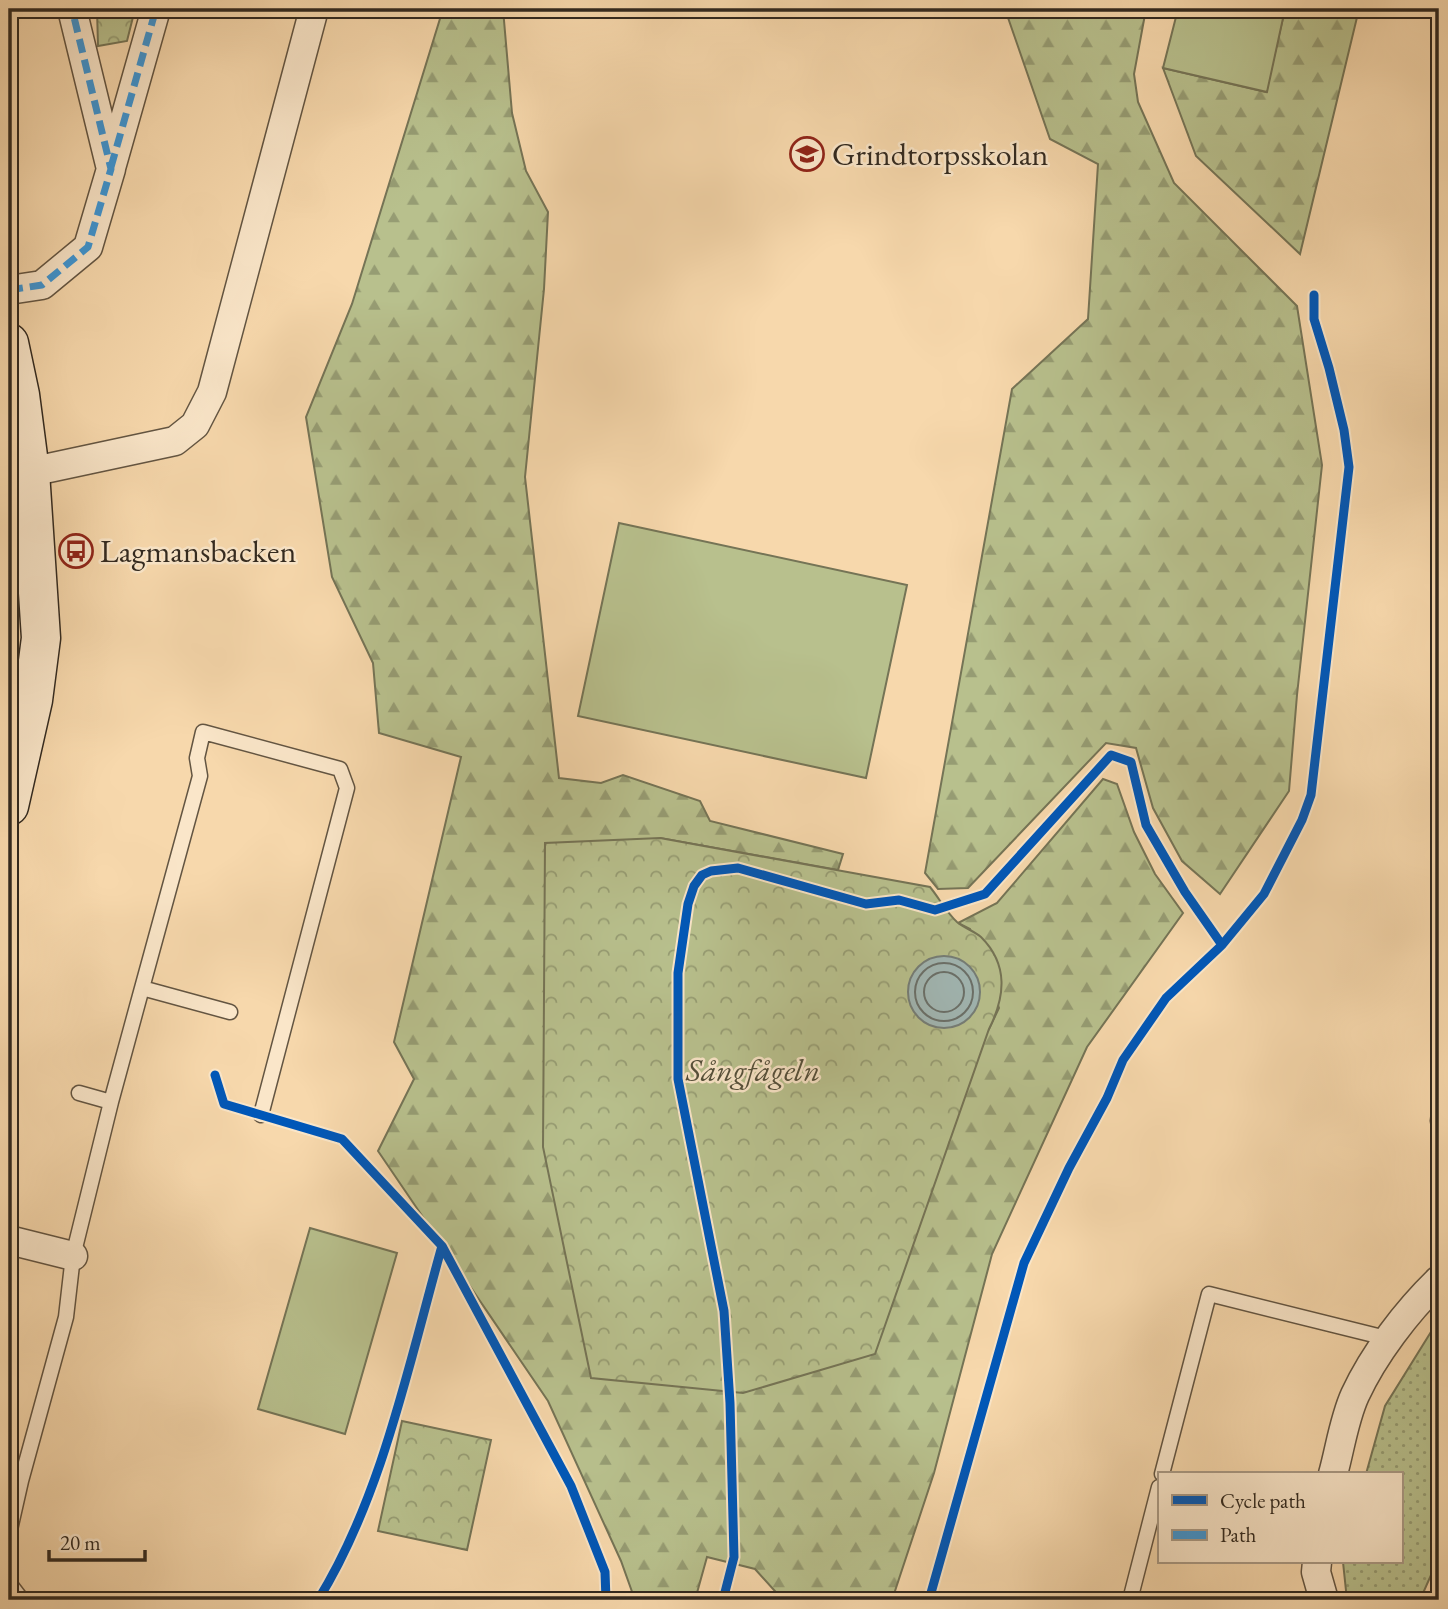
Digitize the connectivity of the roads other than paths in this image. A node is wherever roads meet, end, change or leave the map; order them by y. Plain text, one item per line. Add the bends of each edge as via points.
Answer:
1 (72, 9) edge
2 (156, 9) edge
3 (314, 9) edge
4 (111, 170) junction
5 (9, 290) edge
6 (9, 342) edge
7 (30, 472) junction
8 (9, 806) edge
9 (142, 988) junction
10 (230, 1012) dead end
11 (79, 1093) dead end
12 (111, 1102) junction
13 (261, 1115) dead end
14 (9, 1240) edge
15 (73, 1256) junction
16 (1439, 1280) edge
17 (1390, 1339) junction
18 (1164, 1472) edge
19 (1334, 1472) edge
20 (1158, 1491) edge
21 (9, 1534) edge
22 (1317, 1564) edge
23 (9, 1583) edge
24 (22, 1600) edge
25 (1130, 1600) edge
26 (1324, 1600) edge

1 - 4 street
2 - 4 street
3 - 7 street via 212,392 195,425 176,441
4 - 5 street via 88,247 42,285
6 - 7 street
7 - 8 street via 41,638 33,700
9 - 10 lane
9 - 12 lane
9 - 13 lane via 200,776 197,758 203,732 340,769 348,788
11 - 12 lane
12 - 15 lane
14 - 15 street
15 - 21 lane via 66,1317
16 - 17 street via 1415,1303
17 - 18 lane via 1209,1294
17 - 19 street via 1354,1397
20 - 25 lane
22 - 26 street
23 - 24 lane

